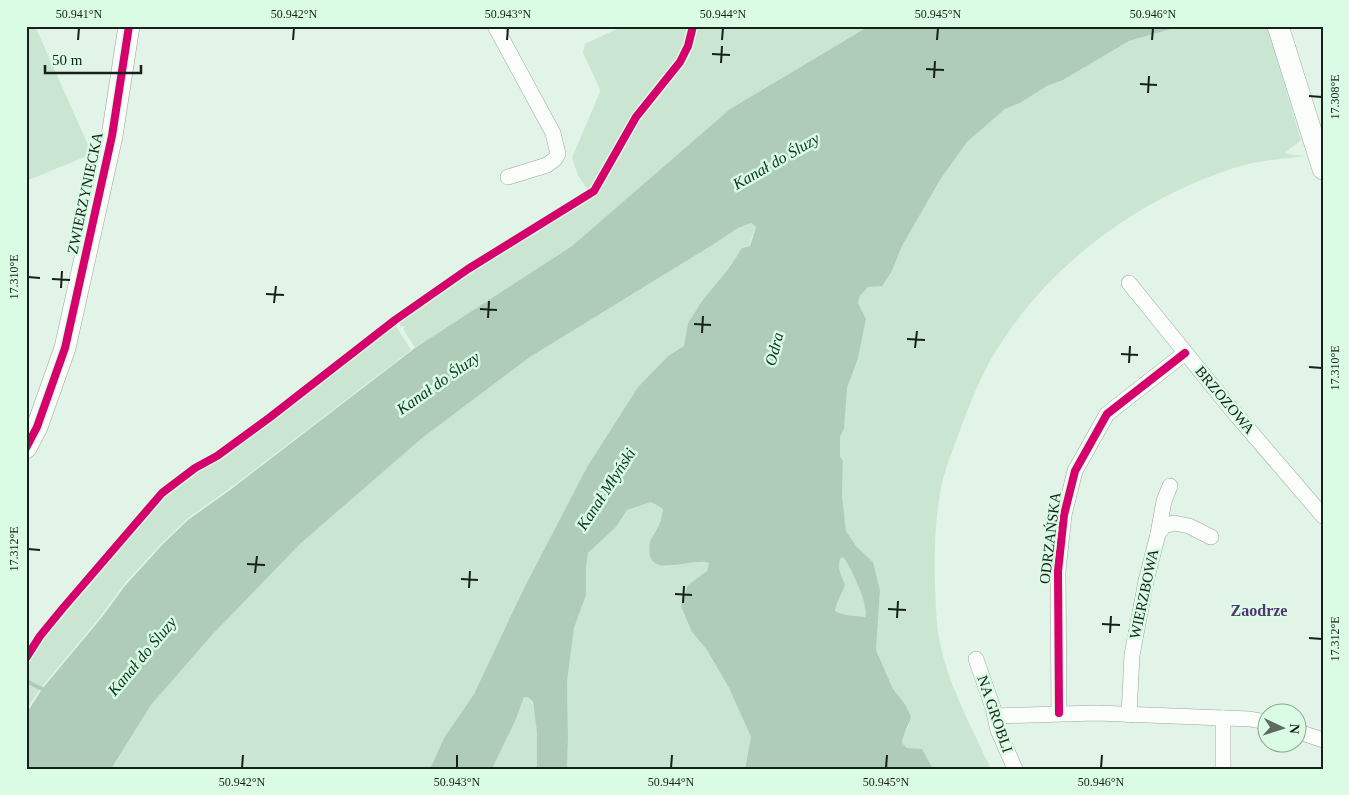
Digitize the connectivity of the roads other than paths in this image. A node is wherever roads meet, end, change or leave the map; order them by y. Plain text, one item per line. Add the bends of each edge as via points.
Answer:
1 (129, 26) edge
2 (495, 26) edge
3 (1278, 26) edge
4 (1323, 169) edge
5 (508, 177) dead end
6 (1129, 283) dead end
7 (1185, 352) junction
8 (26, 448) edge
9 (1170, 486) dead end
10 (1323, 516) edge
11 (1158, 534) junction
12 (1211, 537) dead end
13 (976, 659) dead end
14 (1059, 713) junction
15 (1129, 715) junction
16 (995, 716) junction
17 (1223, 718) junction
18 (1256, 720) edge
19 (1306, 734) edge
20 (1323, 740) edge
21 (1015, 769) edge
22 (1223, 769) edge

1 - 8 street, ZWIERZYNIECKA via 112,136 65,348 37,427
2 - 5 street via 553,133 558,154 547,165
3 - 4 street
6 - 7 street, BRZOZOWA
7 - 10 street, BRZOZOWA
7 - 14 street, ODRZAŃSKA via 1107,414 1075,471 1064,515 1058,571
9 - 11 street
11 - 12 street, WIERZBOWA via 1164,526 1174,523 1189,526
11 - 15 street, WIERZBOWA via 1132,655
13 - 16 street, NA GROBLI
14 - 15 street
14 - 16 street
15 - 17 street
16 - 21 street, NA GROBLI
17 - 18 street
17 - 22 street
19 - 20 street

